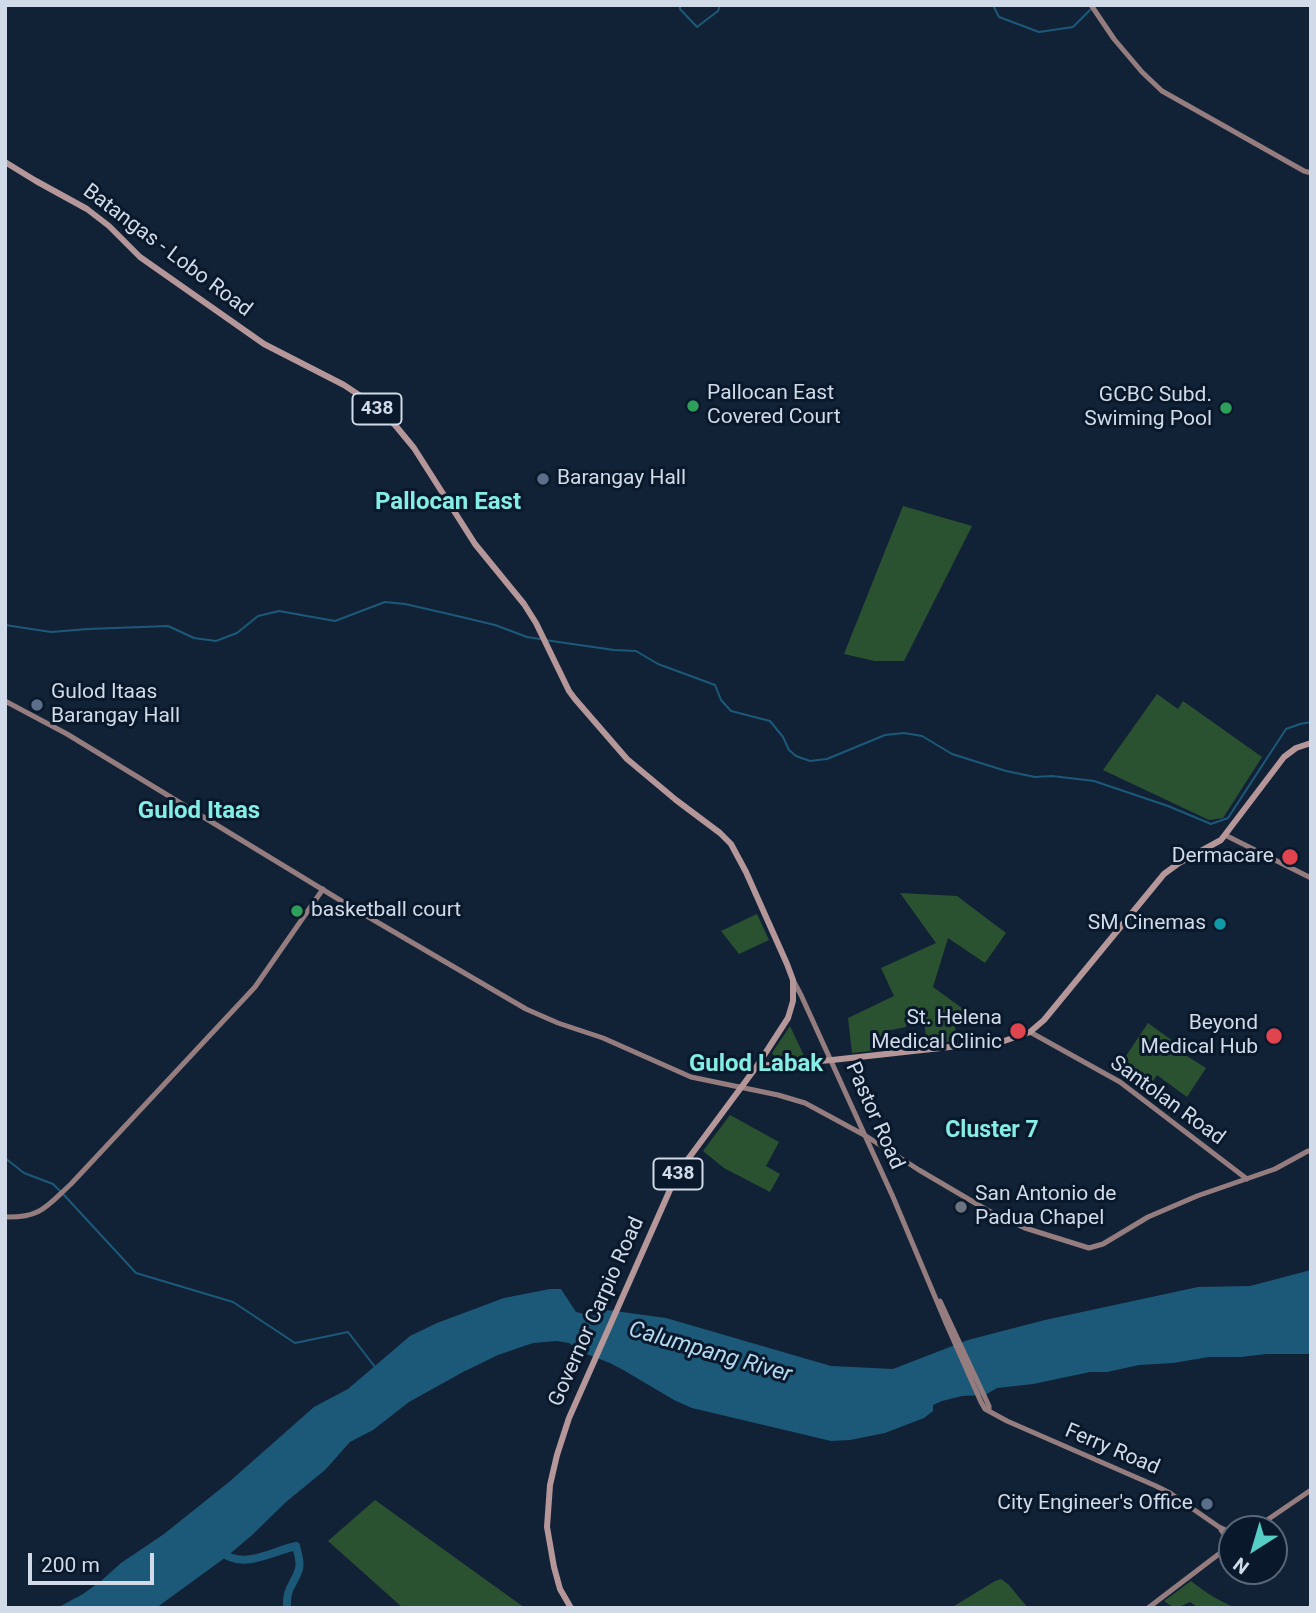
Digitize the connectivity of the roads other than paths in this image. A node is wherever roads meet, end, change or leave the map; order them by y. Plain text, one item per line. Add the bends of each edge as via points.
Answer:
1 (1091, 5) edge
2 (5, 162) edge
3 (1311, 173) edge
4 (5, 701) edge
5 (1311, 743) edge
6 (1225, 835) junction
7 (1311, 877) edge
8 (323, 889) junction
9 (793, 979) junction
10 (1030, 1032) junction
11 (832, 1060) junction
12 (757, 1066) junction
13 (740, 1088) junction
14 (866, 1136) junction
15 (1311, 1151) edge
16 (1247, 1179) junction
17 (5, 1217) edge
18 (983, 1401) joint
19 (1311, 1490) edge
20 (1274, 1515) edge
21 (1218, 1526) edge
22 (1218, 1555) edge
23 (571, 1608) edge
24 (1148, 1608) edge

1 - 3 street via 1114,39 1162,92
2 - 9 main road, Batangas - Lobo Road / 438 via 91,211 140,257 256,340 344,385 402,433 475,544 524,604 569,691 640,771 732,844
4 - 8 street
5 - 6 main road via 1284,757
6 - 7 street
6 - 10 main road via 1164,874
8 - 13 street via 526,1009 691,1077
8 - 17 street via 256,987 118,1135 38,1213
9 - 11 street, Pastor Road
9 - 12 main road, Governor Carpio Road / 438 via 788,1018
10 - 11 main road via 1004,1041
10 - 16 street, Santolan Road via 1120,1082
11 - 12 main road
11 - 14 street, Pastor Road
12 - 13 main road, Governor Carpio Road / 438
13 - 14 street via 804,1103
13 - 23 main road, Governor Carpio Road / 438 via 677,1174 569,1418 550,1485 547,1527 554,1567
14 - 16 street via 986,1210 1089,1248 1148,1217
14 - 18 street, Pastor Road
15 - 16 street
18 - 21 street, Ferry Road via 985,1409 1007,1421 1163,1489
19 - 20 street
22 - 24 street

